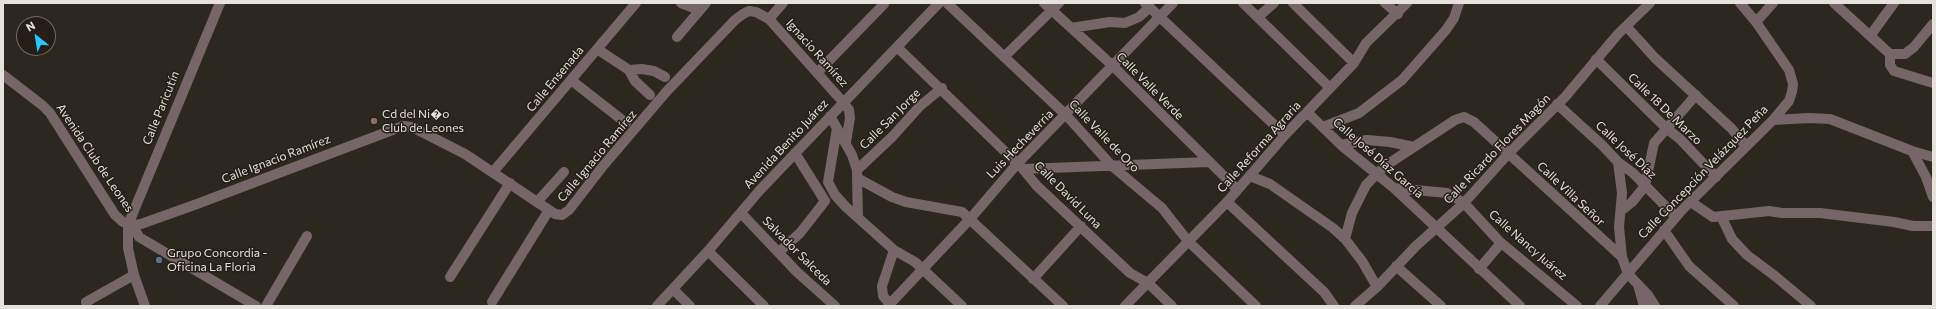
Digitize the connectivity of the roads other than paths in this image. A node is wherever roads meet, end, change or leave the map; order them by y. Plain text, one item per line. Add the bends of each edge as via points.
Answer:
1 (220, 3) edge
2 (636, 3) edge
3 (681, 3) edge
4 (782, 3) edge
5 (938, 3) edge
6 (946, 3) edge
7 (1044, 3) edge
8 (1059, 3) edge
9 (1173, 3) edge
10 (1243, 3) edge
11 (1274, 3) edge
12 (1293, 3) edge
13 (1385, 3) edge
14 (1407, 3) edge
15 (1459, 3) edge
16 (1650, 3) edge
17 (1740, 3) edge
18 (1773, 3) edge
19 (1834, 3) edge
20 (1894, 3) edge
21 (884, 4) dead end
22 (1147, 5) edge
23 (703, 7) edge
24 (1051, 10) junction
25 (750, 11) joint
26 (1398, 14) junction
27 (1160, 17) junction
28 (1258, 17) junction
29 (769, 19) junction
30 (1756, 22) junction
31 (1933, 24) edge
32 (1627, 26) junction
33 (1071, 28) junction
34 (1870, 36) junction
35 (677, 37) dead end
36 (897, 47) junction
37 (597, 49) junction
38 (1890, 54) junction
39 (1005, 56) junction
40 (1596, 60) junction
41 (1354, 63) junction
42 (1113, 66) junction
43 (630, 70) junction
44 (816, 73) junction
45 (3, 75) edge
46 (665, 77) dead end
47 (571, 80) junction
48 (1933, 83) edge
49 (942, 88) junction
50 (1330, 88) junction
51 (650, 95) dead end
52 (1696, 95) junction
53 (843, 102) junction
54 (1557, 104) junction
55 (1308, 112) junction
56 (1066, 115) junction
57 (830, 116) junction
58 (1773, 120) junction
59 (626, 123) dead end
60 (1323, 127) junction
61 (837, 128) junction
62 (1666, 128) junction
63 (1285, 135) junction
64 (846, 142) junction
65 (1342, 145) junction
66 (1746, 146) junction
67 (1414, 147) junction
68 (1912, 151) junction
69 (795, 153) junction
70 (1509, 153) junction
71 (1933, 157) edge
72 (1209, 162) junction
73 (1618, 162) junction
74 (1020, 166) junction
75 (1112, 166) junction
76 (493, 172) junction
77 (564, 172) dead end
78 (857, 174) junction
79 (1376, 174) junction
80 (1250, 176) junction
81 (1716, 178) junction
82 (828, 182) junction
83 (510, 183) junction
84 (1645, 186) junction
85 (1394, 188) junction
86 (1237, 189) junction
87 (1933, 197) edge
88 (825, 201) junction
89 (537, 202) junction
90 (1227, 202) junction
91 (1691, 202) junction
92 (1464, 203) junction
93 (549, 210) junction
94 (1621, 211) junction
95 (741, 213) junction
96 (1721, 216) junction
97 (1676, 217) junction
98 (858, 218) junction
99 (970, 219) junction
100 (131, 225) junction
101 (1081, 226) junction
102 (1933, 226) edge
103 (1436, 228) junction
104 (1664, 230) junction
105 (307, 236) dead end
106 (1345, 239) junction
107 (1188, 241) junction
108 (1502, 243) junction
109 (894, 250) junction
110 (708, 251) junction
111 (779, 252) junction
112 (1622, 257) junction
113 (1396, 266) junction
114 (1479, 269) junction
115 (924, 270) junction
116 (1628, 274) junction
117 (134, 275) junction
118 (450, 277) dead end
119 (1033, 279) junction
120 (1148, 283) junction
121 (1638, 285) junction
122 (1377, 287) junction
123 (673, 289) junction
124 (1367, 295) junction
125 (492, 302) dead end
126 (84, 305) edge
127 (889, 305) edge
128 (144, 306) edge
129 (256, 306) edge
130 (266, 306) edge
131 (657, 306) edge
132 (690, 306) edge
133 (764, 306) edge
134 (835, 306) edge
135 (962, 306) edge
136 (1063, 306) edge
137 (1125, 306) edge
138 (1172, 306) edge
139 (1256, 306) edge
140 (1334, 306) edge
141 (1356, 306) edge
142 (1368, 306) edge
143 (1441, 306) edge
144 (1520, 306) edge
145 (1577, 306) edge
146 (1600, 306) edge
147 (1644, 306) edge
148 (1655, 306) edge
149 (1734, 306) edge
150 (1811, 306) edge

1 - 100 street, Calle Paricutín
2 - 37 street, Calle Ensenada
3 - 23 street
4 - 29 street
5 - 36 street, Avenida Benito Juárez
6 - 39 street, Calle Valle de Oro
7 - 24 street, Calle Valle Verde
8 - 24 street
9 - 27 street, Luis Hecheverria
10 - 28 street
11 - 28 street
12 - 41 street
13 - 26 street
14 - 26 street, Calle Reforma Agraria
15 - 60 street via 1454,18 1446,30 1402,80 1359,113
16 - 32 street, Calle Ricardo Flores Magón
17 - 30 street
18 - 30 street
19 - 34 street
20 - 34 street
21 - 44 street
22 - 27 street
22 - 33 street via 1139,17 1125,23 1110,22
23 - 35 street
24 - 33 street, Calle Valle Verde
24 - 39 street
25 - 29 street, Ignacio Ramírez
25 - 93 street, Calle Ignacio Ramírez via 735,20 667,91 569,210 559,215
26 - 41 street, Calle Reforma Agraria via 1366,43
27 - 42 street, Luis Hecheverria
27 - 63 street
28 - 50 street
29 - 44 street, Ignacio Ramírez
30 - 58 street, Calle Concepción Velázquez Peña via 1789,70 1793,84 1789,101
31 - 38 street via 1905,54
32 - 40 street, Calle Ricardo Flores Magón
32 - 52 street via 1655,58
33 - 42 street, Calle Valle Verde
34 - 38 street
36 - 49 street, Calle David Luna
36 - 53 street, Avenida Benito Juárez
37 - 43 street
37 - 47 street, Calle Ensenada
38 - 48 street via 1890,65 1894,71
39 - 56 street, Calle Valle de Oro
40 - 54 street, Calle Ricardo Flores Magón
40 - 62 street, Calle 18 De Marzo
41 - 50 street, Calle Reforma Agraria
42 - 56 street, Luis Hecheverria
42 - 72 street, Calle Valle Verde
43 - 46 street via 654,71
43 - 51 street via 635,81
44 - 53 street, Ignacio Ramírez
45 - 100 street, Avenida Club de Leones via 50,113 115,215
47 - 59 street
47 - 76 street, Calle Ensenada
49 - 74 street, Calle David Luna
49 - 78 street, Calle San Jorge via 920,106
50 - 55 street, Calle Reforma Agraria
52 - 62 street
52 - 66 street
53 - 57 street, Avenida Benito Juárez
53 - 64 street via 849,110 850,118
54 - 70 street, Calle Ricardo Flores Magón
54 - 73 street, Calle José Díaz
55 - 60 street, Calle José Díaz García
55 - 63 street, Calle Reforma Agraria
56 - 74 street, Luis Hecheverria
56 - 75 street, Calle Valle de Oro
57 - 61 street
57 - 69 street, Avenida Benito Juárez
58 - 66 street, Calle Concepción Velázquez Peña
58 - 68 street via 1830,119
60 - 65 street, Calle José Díaz García
61 - 64 street
61 - 82 street
62 - 81 street, Calle 18 De Marzo via 1680,139
62 - 84 street via 1654,143
63 - 80 street, Calle Reforma Agraria
64 - 78 street
65 - 67 street via 1367,140
65 - 79 street, Calle José Díaz García
66 - 81 street, Calle Concepción Velázquez Peña
67 - 70 street, Calle Villa Señor via 1455,120 1464,117 1474,122
67 - 79 street
68 - 71 street
68 - 87 street
69 - 88 street
69 - 95 street, Avenida Benito Juárez
70 - 92 street, Calle Ricardo Flores Magón
70 - 112 street, Calle Villa Señor
72 - 75 street
72 - 86 street, Calle Valle Verde
73 - 84 street, Calle José Díaz
73 - 94 street via 1622,193
74 - 75 street
74 - 99 street, Luis Hecheverria
74 - 101 street, Calle David Luna via 1037,186
75 - 107 street, Calle Valle de Oro via 1162,208
76 - 83 street, Calle Ignacio Ramírez
76 - 100 street, Calle Ignacio Ramírez via 465,154 412,127 403,126 392,128 196,204 141,224
77 - 89 street
78 - 98 street
78 - 99 street via 892,197 925,207 957,209
79 - 85 street, Calle José Díaz García
79 - 106 street via 1366,185 1352,213
80 - 86 street, Calle Reforma Agraria
80 - 106 street via 1270,184 1334,228
81 - 91 street, Calle Concepción Velázquez Peña
82 - 88 street
82 - 98 street via 836,195
83 - 89 street, Calle Ignacio Ramírez
83 - 118 street
84 - 94 street
84 - 97 street, Calle José Díaz
85 - 92 street, Calle Nancy Juárez via 1447,193
85 - 103 street, Calle José Díaz García
86 - 90 street, Calle Reforma Agraria
88 - 111 street via 800,233
89 - 93 street, Calle Ignacio Ramírez
90 - 107 street, Calle Reforma Agraria
90 - 140 street via 1324,292
91 - 96 street via 1713,216
91 - 97 street, Calle Concepción Velázquez Peña
92 - 103 street, Calle Ricardo Flores Magón
92 - 108 street, Calle Nancy Juárez
93 - 125 street
94 - 112 street via 1619,227
95 - 110 street, Avenida Benito Juárez
95 - 111 street, Salvador Salceda
96 - 102 street via 1769,211 1820,213 1913,226
96 - 150 street via 1732,239 1747,255
97 - 104 street, Calle Concepción Velázquez Peña
98 - 109 street
99 - 115 street, Luis Hecheverria
99 - 119 street
100 - 117 street, Avenida Club de Leones via 128,248
100 - 129 street, Avenida Club de Leones via 138,237
101 - 119 street
101 - 120 street, Calle David Luna via 1130,273
103 - 113 street, Calle Ricardo Flores Magón
103 - 114 street, Calle José Díaz García
104 - 116 street, Calle Concepción Velázquez Peña
104 - 149 street via 1688,266
105 - 130 street
106 - 122 street via 1362,260
107 - 120 street, Calle Reforma Agraria
107 - 139 street, Calle Valle de Oro
108 - 114 street
108 - 145 street, Calle Nancy Juárez
109 - 115 street
109 - 127 street via 882,286 883,296
110 - 123 street, Avenida Benito Juárez
110 - 133 street
111 - 134 street, Salvador Salceda
112 - 116 street, Calle Villa Señor
113 - 122 street, Calle Ricardo Flores Magón
113 - 143 street
114 - 144 street, Calle José Díaz García
115 - 127 street, Luis Hecheverria
115 - 135 street
116 - 121 street, Calle Villa Señor
116 - 146 street, Calle Concepción Velázquez Peña
117 - 126 street
117 - 128 street, Avenida Club de Leones
119 - 136 street
120 - 137 street, Calle Reforma Agraria
120 - 138 street, Calle David Luna
121 - 147 street
121 - 148 street, Calle Villa Señor
122 - 124 street, Calle Ricardo Flores Magón
123 - 131 street, Avenida Benito Juárez
123 - 132 street
124 - 141 street, Calle Ricardo Flores Magón
124 - 142 street

